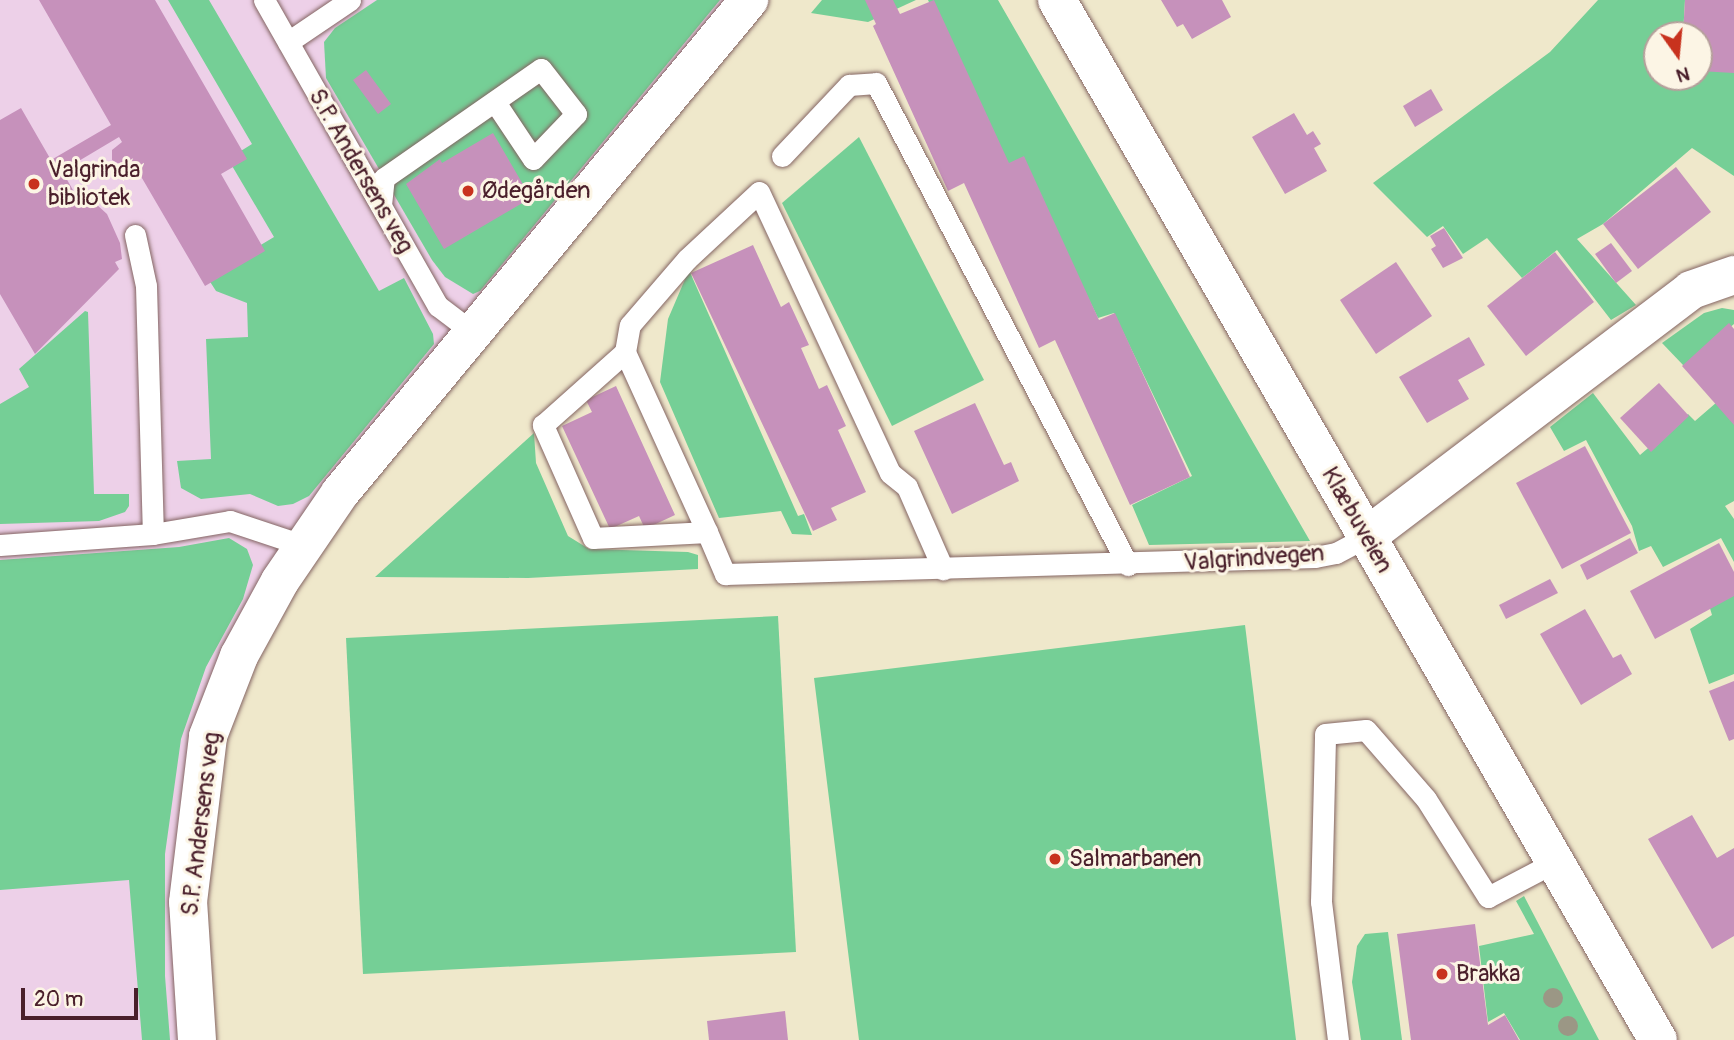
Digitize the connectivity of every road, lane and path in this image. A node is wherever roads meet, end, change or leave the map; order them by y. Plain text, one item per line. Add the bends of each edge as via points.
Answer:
1 (264, 0) edge
2 (350, 0) edge
3 (749, 0) edge
4 (1057, 0) edge
5 (288, 42) junction
6 (495, 102) dead end
7 (782, 156) dead end
8 (380, 205) junction
9 (135, 235) dead end
10 (1734, 275) edge
11 (471, 331) junction
12 (625, 352) junction
13 (707, 533) junction
14 (153, 534) junction
15 (1366, 537) junction
16 (0, 545) edge
17 (302, 545) junction
18 (1128, 565) junction
19 (943, 569) junction
20 (1555, 862) junction
21 (197, 1040) edge
22 (1338, 1040) edge
23 (1658, 1040) edge

1 - 5 lane, S.P. Andersens veg
2 - 5 lane
3 - 11 street, S.P. Andersens veg
4 - 15 street, Klæbuveien
5 - 8 lane, S.P. Andersens veg
6 - 8 lane via 384,178
7 - 18 lane via 849,85 876,83
8 - 11 lane, S.P. Andersens veg via 438,306
9 - 14 lane via 146,286
10 - 15 street, Valgrindvegen via 1691,290
11 - 17 street, S.P. Andersens veg
12 - 13 lane
12 - 13 lane via 544,425 593,538
12 - 19 lane via 630,325 687,259 759,192 890,473 907,487
13 - 19 lane, Valgrindvegen via 725,574
14 - 16 lane
14 - 17 lane via 230,521
15 - 18 lane, Valgrindvegen via 1336,553 1315,557
15 - 20 street, Klæbuveien
17 - 21 street, S.P. Andersens veg via 239,656 208,736 188,902
18 - 19 lane, Valgrindvegen
20 - 22 lane via 1488,897 1426,799 1366,730 1325,734 1321,902
20 - 23 street, Klæbuveien

